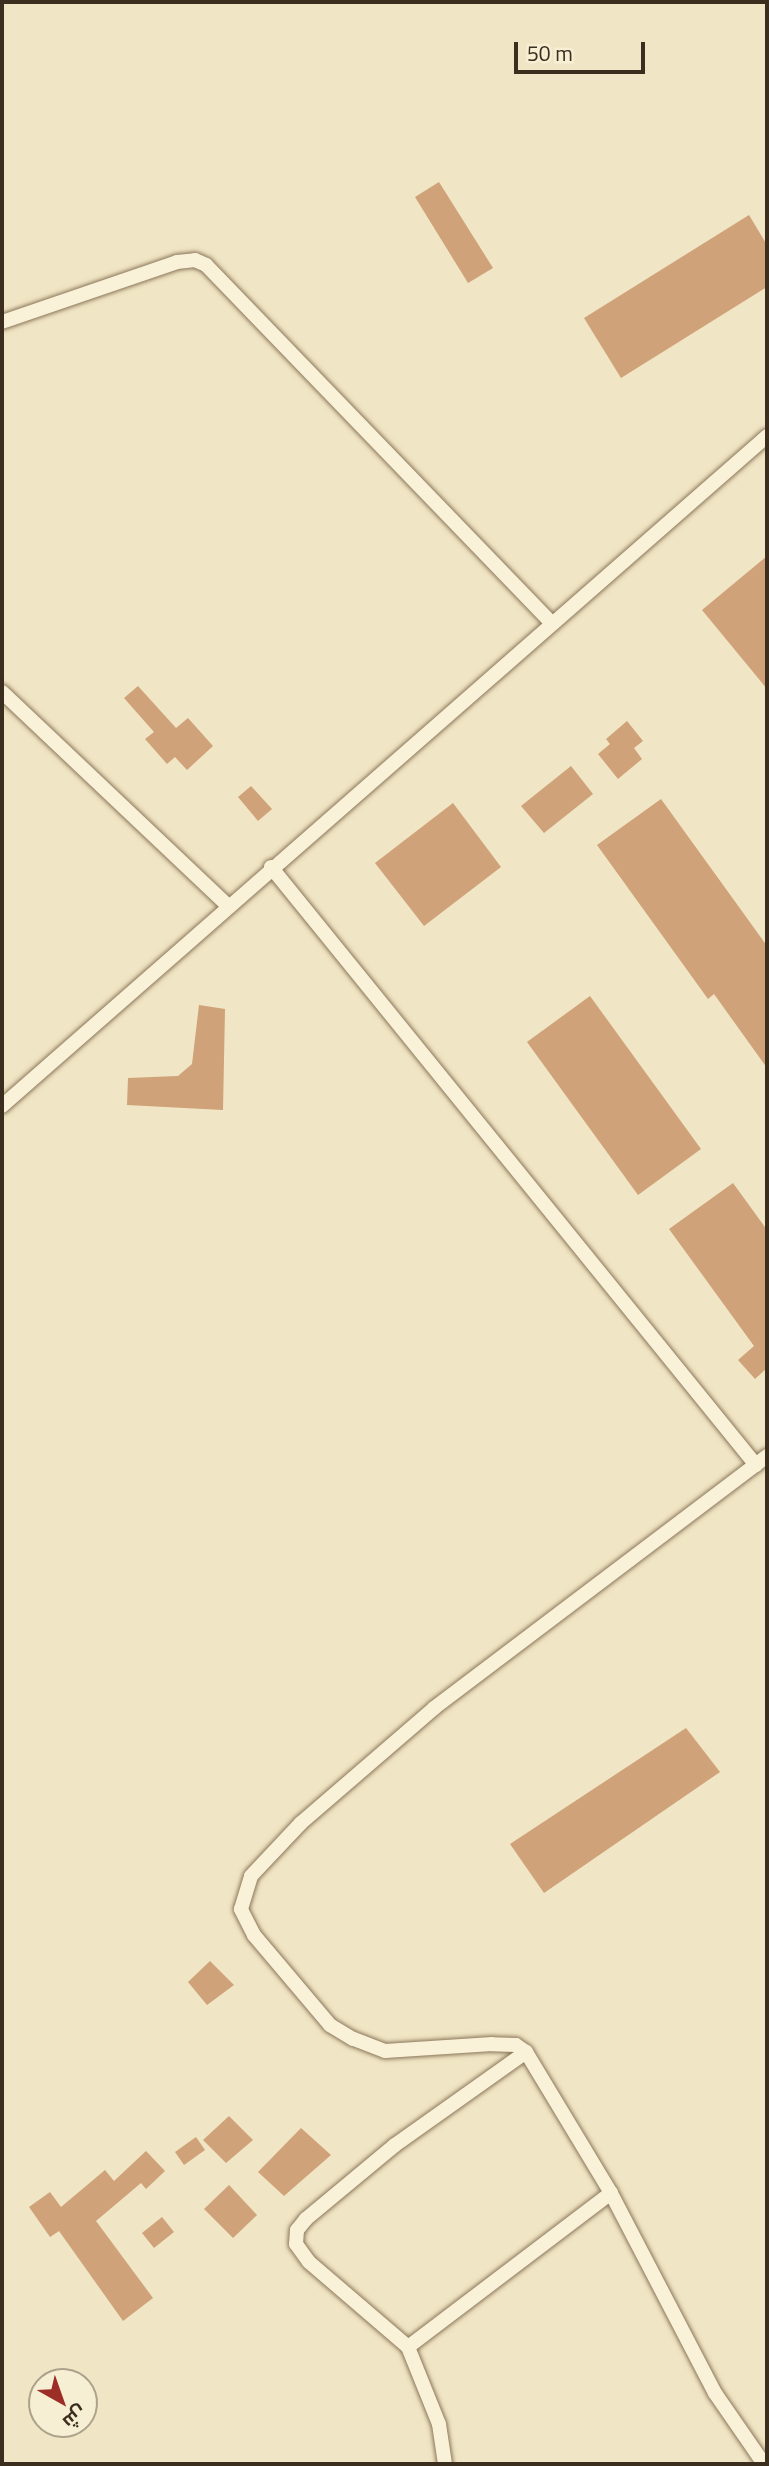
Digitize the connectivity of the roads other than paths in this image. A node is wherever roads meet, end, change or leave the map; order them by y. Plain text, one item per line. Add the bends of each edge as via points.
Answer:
1 (2, 322) edge
2 (767, 436) edge
3 (552, 622) junction
4 (2, 692) edge
5 (271, 867) junction
6 (227, 905) junction
7 (2, 1106) edge
8 (762, 1460) edge
9 (526, 2052) junction
10 (611, 2193) junction
11 (408, 2347) junction
12 (445, 2464) edge
13 (764, 2464) edge

1 - 3 street via 177,262 195,260 205,265
2 - 3 street
3 - 5 street
4 - 6 street
5 - 6 street
5 - 8 street
6 - 7 street
8 - 9 street via 651,1539 434,1708 300,1823 244,1890 241,1909 254,1935 330,2025 353,2039 385,2051 492,2044 516,2045
9 - 10 street
9 - 11 street via 395,2145 297,2230 296,2244 309,2262
10 - 11 street
10 - 13 street via 715,2393
11 - 12 street via 439,2424

